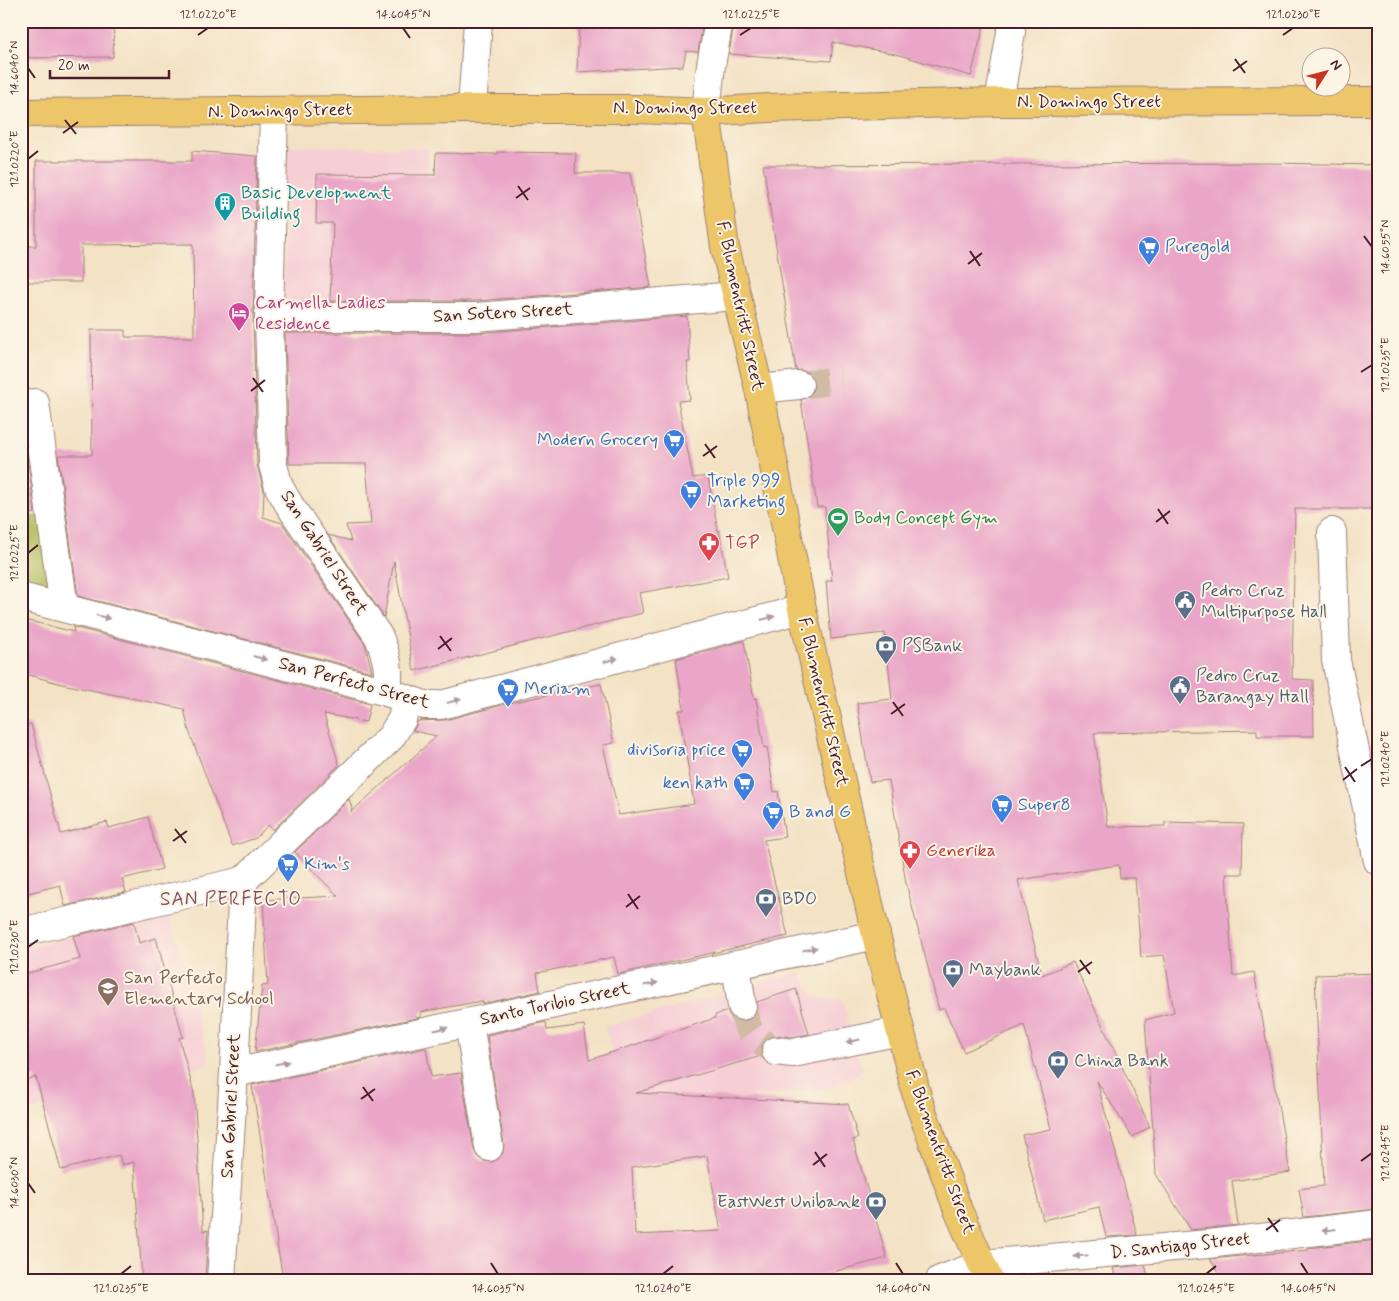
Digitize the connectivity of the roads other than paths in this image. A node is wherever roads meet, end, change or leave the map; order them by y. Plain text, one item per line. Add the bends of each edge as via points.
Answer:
1 (478, 21) edge
2 (719, 21) edge
3 (1011, 32) dead end
4 (1378, 101) edge
5 (999, 102) junction
6 (472, 109) junction
7 (274, 111) junction
8 (706, 112) junction
9 (21, 113) edge
10 (736, 296) junction
11 (269, 317) junction
12 (799, 385) tunnel mouth
13 (758, 389) junction
14 (35, 402) dead end
15 (1332, 532) dead end
16 (21, 597) edge
17 (64, 607) junction
18 (802, 609) junction
19 (397, 696) junction
20 (1378, 861) edge
21 (243, 881) junction
22 (21, 932) edge
23 (876, 935) junction
24 (736, 965) junction
25 (742, 1006) tunnel mouth
26 (469, 1023) junction
27 (900, 1031) junction
28 (776, 1051) tunnel mouth
29 (234, 1073) junction
30 (488, 1147) dead end
31 (1378, 1224) edge
32 (986, 1272) edge
33 (221, 1280) edge
34 (940, 1280) edge

1 - 6 street
2 - 8 street
3 - 5 street
4 - 5 main road, N. Domingo Street
5 - 8 main road, N. Domingo Street
6 - 7 main road, N. Domingo Street
6 - 8 main road, N. Domingo Street
7 - 9 main road, N. Domingo Street
7 - 11 street, San Gabriel Street
8 - 10 main road, F. Blumentritt Street via 725,247
10 - 11 street, San Sotero Street via 476,317
10 - 13 main road, F. Blumentritt Street
11 - 19 street, San Gabriel Street via 273,465 279,487 379,637
12 - 13 street
13 - 18 main road, F. Blumentritt Street
14 - 17 street
15 - 20 street via 1336,660
16 - 17 street, San Perfecto Street
17 -> 19 street, San Perfecto Street
19 -> 18 street, San Perfecto Street via 424,706 441,705
18 - 23 main road, F. Blumentritt Street
19 - 21 street, San Gabriel Street via 402,719 391,737
21 - 22 street
21 - 29 street, San Gabriel Street
24 -> 23 street, Santo Toribio Street
23 - 27 main road, F. Blumentritt Street
24 - 25 street
26 -> 24 street, Santo Toribio Street
29 -> 26 street, Santo Toribio Street
26 - 30 street
27 -> 28 street via 793,1052
27 - 32 main road, F. Blumentritt Street via 918,1100 958,1210
29 - 33 street, San Gabriel Street
31 -> 32 street, D. Santiago Street
32 - 34 street, D. Santiago Street

